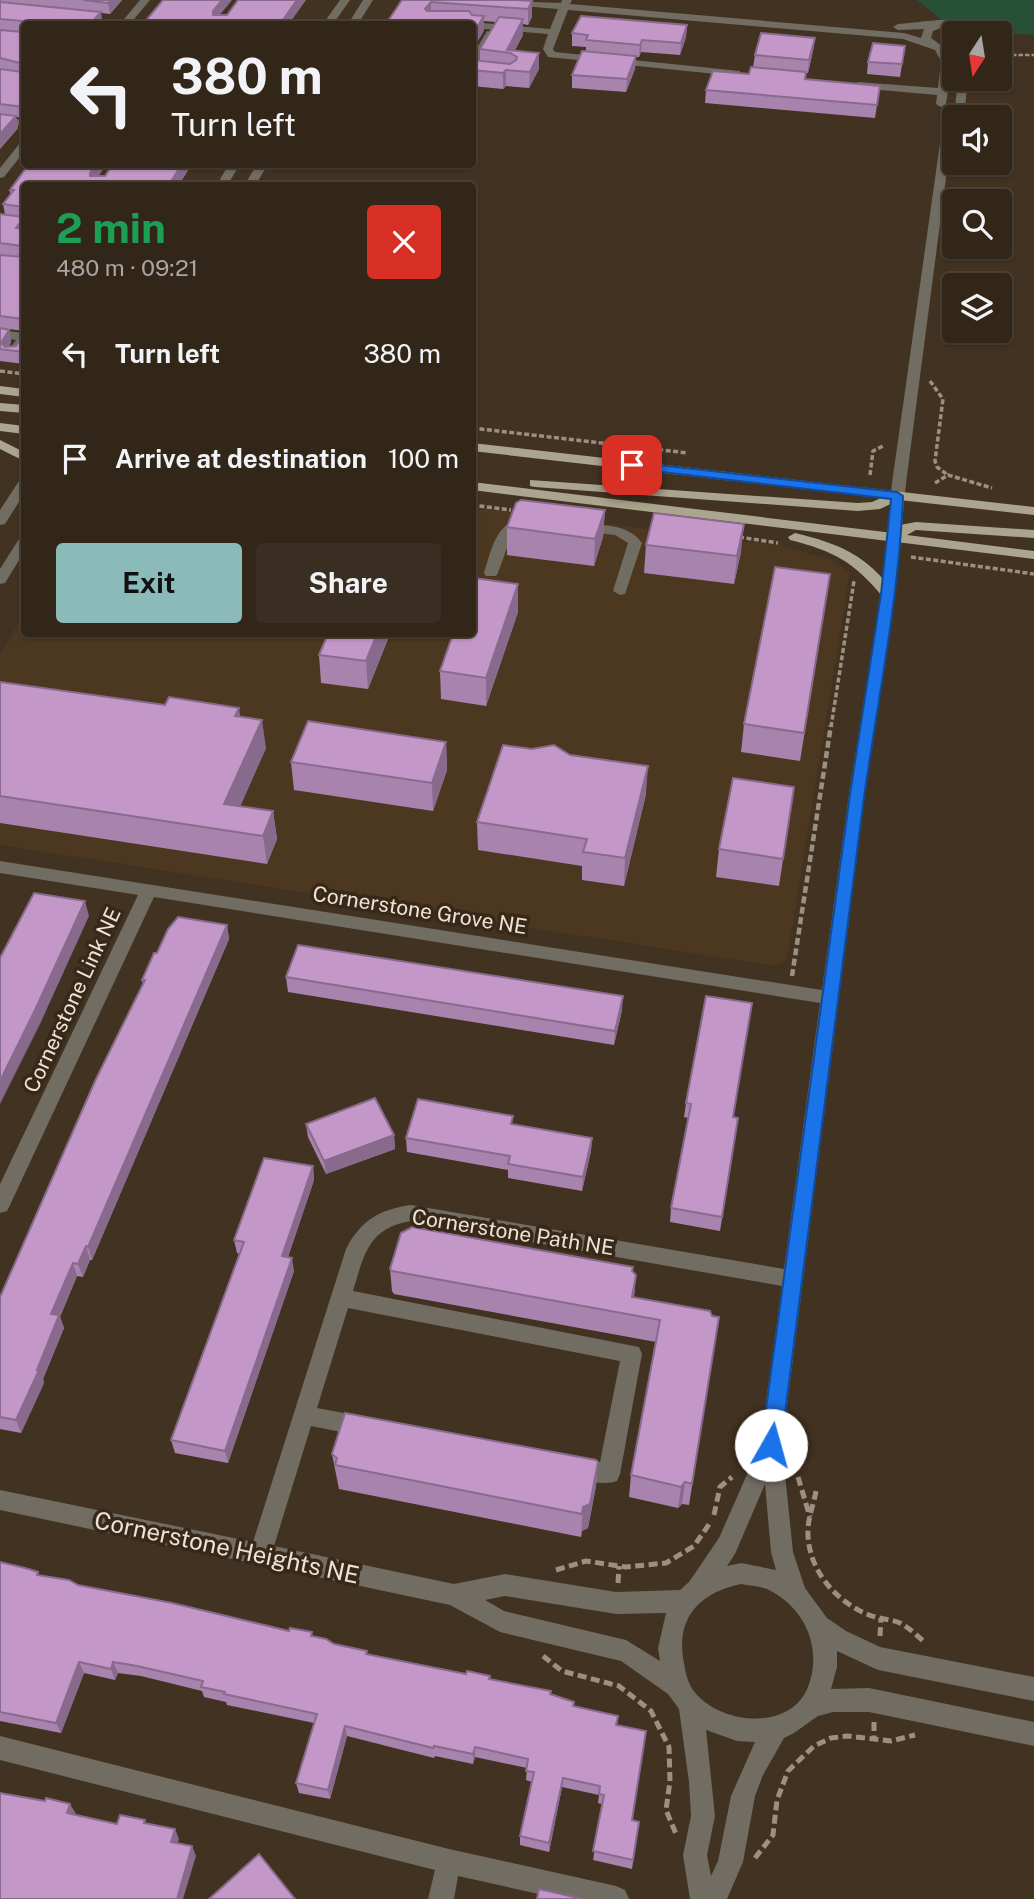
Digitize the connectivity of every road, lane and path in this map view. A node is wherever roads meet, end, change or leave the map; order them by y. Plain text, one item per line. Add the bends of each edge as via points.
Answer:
1 (145, 0) edge
2 (345, 0) edge
3 (368, 0) edge
4 (488, 0) edge
5 (577, 0) edge
6 (565, 3) edge
7 (128, 21) edge
8 (330, 21) edge
9 (354, 21) edge
10 (476, 25) edge
11 (936, 25) junction
12 (942, 25) edge
13 (495, 27) junction
14 (554, 32) junction
15 (935, 46) junction
16 (942, 48) edge
17 (1012, 55) edge
18 (1034, 55) edge
19 (476, 61) edge
20 (476, 69) edge
21 (485, 71) edge
22 (751, 75) edge
23 (846, 84) edge
24 (943, 92) junction
25 (942, 106) edge
26 (0, 120) edge
27 (21, 123) edge
28 (21, 148) edge
29 (942, 166) edge
30 (2, 169) edge
31 (0, 334) edge
32 (21, 337) edge
33 (21, 341) edge
34 (12, 354) edge
35 (0, 371) edge
36 (21, 374) edge
37 (0, 390) edge
38 (21, 393) edge
39 (943, 399) dead end
40 (0, 407) edge
41 (21, 409) edge
42 (0, 427) edge
43 (21, 430) edge
44 (0, 443) edge
45 (476, 449) edge
46 (873, 451) dead end
47 (21, 455) edge
48 (870, 475) dead end
49 (948, 475) dead end
50 (476, 478) edge
51 (476, 487) edge
52 (21, 489) edge
53 (897, 496) junction
54 (476, 505) edge
55 (521, 511) edge
56 (1034, 512) edge
57 (682, 513) junction
58 (0, 521) edge
59 (539, 523) edge
60 (566, 526) edge
61 (1034, 534) edge
62 (732, 537) edge
63 (784, 544) dead end
64 (21, 547) edge
65 (894, 547) junction
66 (848, 553) junction
67 (1034, 555) edge
68 (491, 573) dead end
69 (1034, 575) edge
70 (0, 580) edge
71 (620, 591) dead end
72 (888, 594) junction
73 (1, 870) edge
74 (149, 890) junction
75 (789, 991) junction
76 (832, 998) junction
77 (0, 1205) edge
78 (792, 1279) junction
79 (341, 1298) junction
80 (304, 1415) junction
81 (384, 1430) edge
82 (771, 1445) junction
83 (556, 1464) edge
84 (816, 1491) dead end
85 (0, 1500) edge
86 (716, 1510) dead end
87 (260, 1554) junction
88 (586, 1561) dead end
89 (795, 1593) junction
90 (454, 1595) junction
91 (690, 1595) junction
92 (900, 1623) dead end
93 (819, 1626) junction
94 (562, 1671) dead end
95 (1034, 1689) edge
96 (683, 1696) junction
97 (812, 1705) junction
98 (776, 1728) junction
99 (1034, 1734) edge
100 (891, 1741) dead end
101 (0, 1748) edge
102 (666, 1810) dead end
103 (773, 1835) dead end
104 (449, 1861) junction
105 (440, 1899) edge
106 (617, 1899) edge
107 (702, 1899) edge
108 (714, 1899) edge

1 - 7 street
2 - 8 street
3 - 9 street
4 - 6 street
5 - 11 street via 885,27
6 - 14 street
6 - 15 street via 904,36
10 - 13 street
11 - 12 street
11 - 15 street via 925,33
13 - 14 street
13 - 19 street
14 - 22 street via 548,49 561,57
15 - 16 street
15 - 24 street via 946,60
17 - 18 path
20 - 21 street
23 - 24 street
24 - 25 street
26 - 27 street
28 - 30 street
29 - 53 street
31 - 32 street
33 - 34 street
35 - 36 path
37 - 38 main road
39 - 49 path via 935,461
40 - 41 main road
42 - 43 main road
44 - 47 main road
45 - 53 main road
46 - 48 path
50 - 53 main road via 858,507 875,506
51 - 57 main road
52 - 58 street
53 - 56 main road
53 - 65 street
54 - 55 path
57 - 65 main road
57 - 66 main road via 799,537
59 - 68 street via 511,524
60 - 71 street via 633,539
61 - 65 main road via 916,526 905,528
62 - 63 path
64 - 70 street
65 - 67 main road
65 - 69 path
65 - 72 street
66 - 72 main road
66 - 75 path via 840,558 855,575
72 - 76 street
73 - 74 street, Cornerstone Grove NE
74 - 75 street, Cornerstone Grove NE
74 - 77 street, Cornerstone Link NE
75 - 76 street, Cornerstone Grove NE
76 - 78 street
78 - 79 street, Cornerstone Path NE via 411,1213 390,1215 364,1234
78 - 82 street
79 - 80 street, Cornerstone Path NE
79 - 83 street via 632,1354 609,1474
80 - 81 street
80 - 87 street, Cornerstone Path NE
82 - 89 street via 782,1552
82 - 91 street via 727,1546
84 - 92 path via 808,1536 825,1582 853,1608
85 - 87 street, Cornerstone Heights NE
86 - 88 path via 694,1546 666,1563 626,1567
87 - 90 street, Cornerstone Heights NE
89 - 91 street, Cornerstone Heights NE via 771,1580 733,1574 714,1578
89 - 93 street, Cornerstone Heights NE
90 - 91 street, Cornerstone Heights NE via 505,1585 616,1604
90 - 96 street, Cornerstone Heights NE via 500,1621 626,1651
91 - 96 street via 673,1620 668,1641 669,1664
93 - 95 street, Cornerstone Heights NE via 878,1658
93 - 97 street, Cornerstone Heights NE via 827,1656
94 - 102 path via 619,1686 651,1711 670,1755
96 - 98 street, Cornerstone Heights NE via 710,1720 737,1729
96 - 107 street via 701,1782 703,1816 695,1855
97 - 98 street, Cornerstone Heights NE
97 - 99 street, Cornerstone Heights NE via 869,1700
98 - 108 street via 743,1796 730,1862
100 - 103 path via 831,1738 807,1752 788,1771 781,1787
101 - 104 street
104 - 105 street
104 - 106 street

